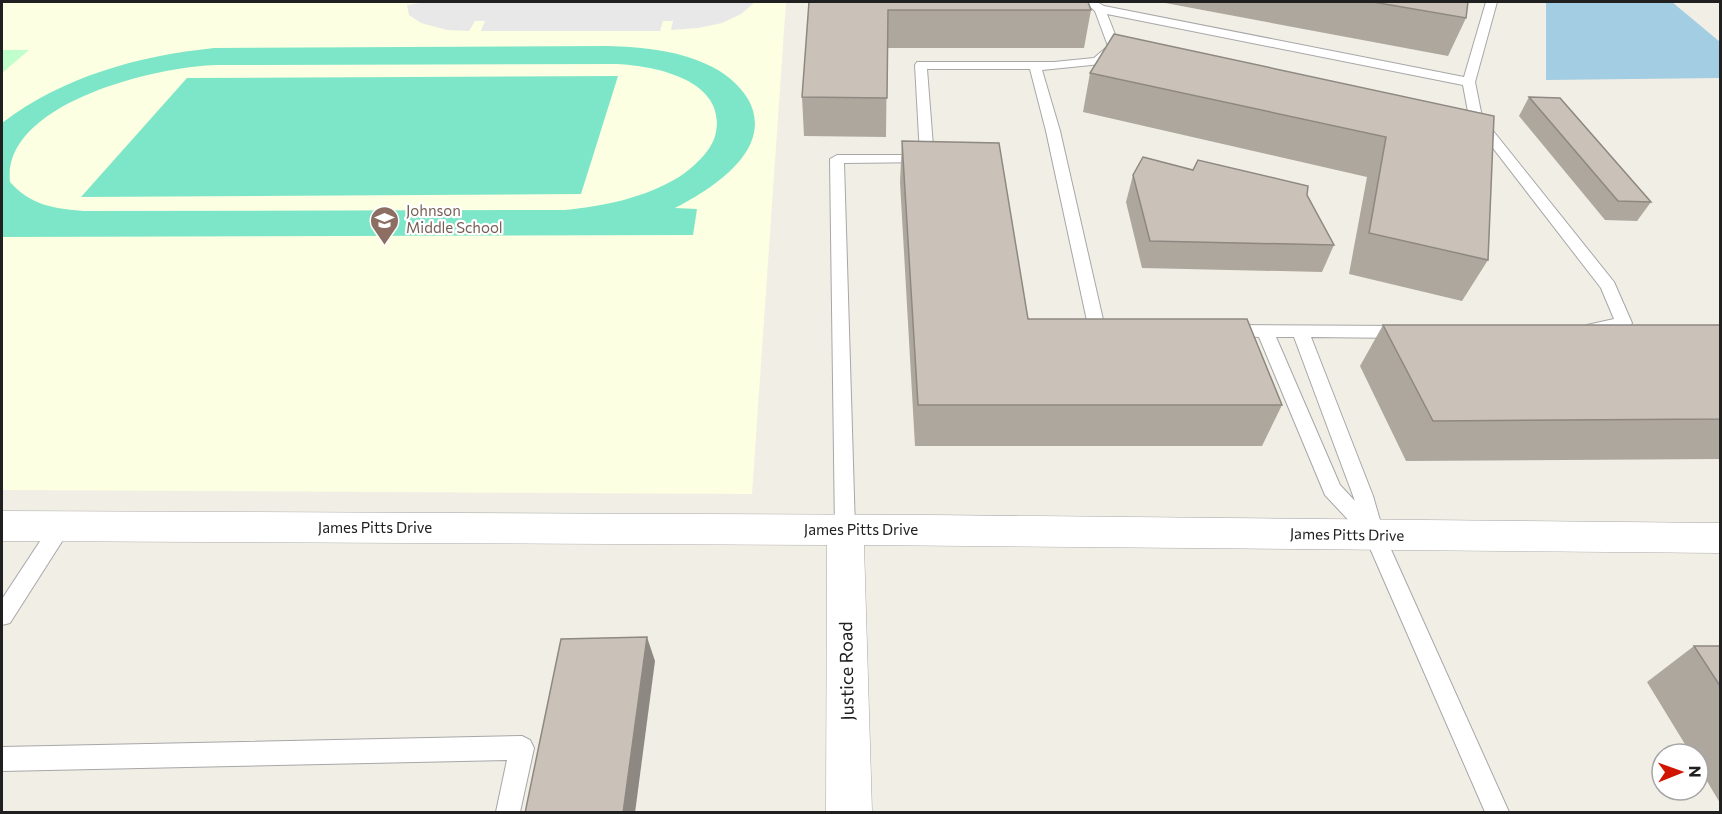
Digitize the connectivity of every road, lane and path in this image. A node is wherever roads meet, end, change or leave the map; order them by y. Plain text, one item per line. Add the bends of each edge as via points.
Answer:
1 (1492, 2) edge
2 (1095, 5) edge
3 (1035, 66) junction
4 (1469, 82) junction
5 (1460, 122) edge
6 (1484, 127) junction
7 (1131, 330) edge
8 (1583, 330) edge
9 (1209, 331) edge
10 (1265, 332) junction
11 (1420, 332) edge
12 (1301, 333) junction
13 (2, 526) edge
14 (60, 526) junction
15 (845, 530) junction
16 (1374, 534) junction
17 (1720, 538) edge
18 (2, 616) edge
19 (2, 759) edge
20 (508, 813) edge
21 (849, 813) edge
22 (1497, 813) edge

1 - 4 lane
2 - 3 lane via 1114,47 1113,54 1097,61
2 - 4 lane
3 - 7 lane via 1097,330
3 - 15 lane via 921,65 927,159 837,159
4 - 6 lane via 1476,117
5 - 6 lane
6 - 8 lane via 1608,286 1624,323
9 - 10 lane
10 - 12 lane
10 - 16 lane via 1332,490
11 - 12 lane
12 - 16 lane
13 - 14 street, James Pitts Drive
14 - 15 street, James Pitts Drive
14 - 18 lane
15 - 16 street, James Pitts Drive
15 - 21 street, Justice Road
16 - 17 street, James Pitts Drive
16 - 22 lane
19 - 20 lane via 522,748

